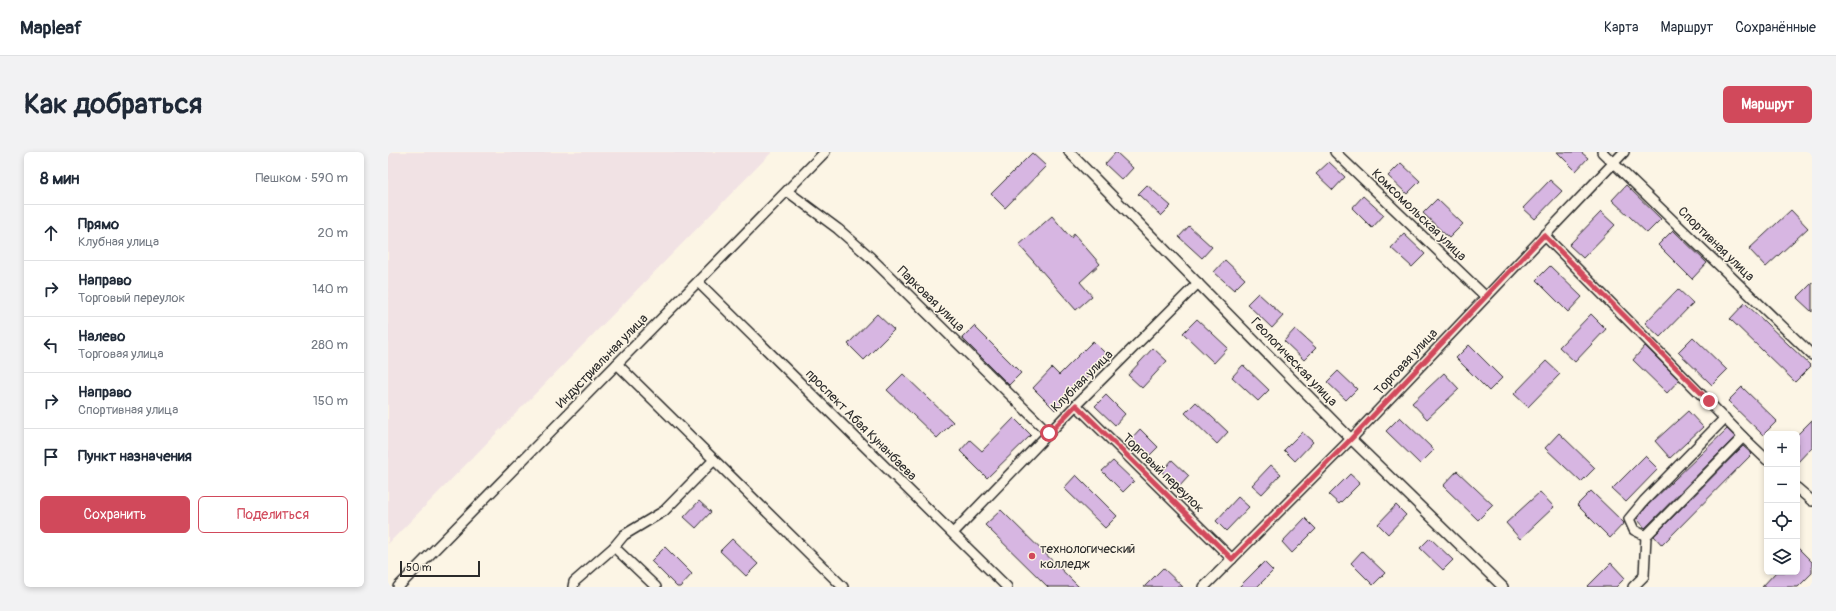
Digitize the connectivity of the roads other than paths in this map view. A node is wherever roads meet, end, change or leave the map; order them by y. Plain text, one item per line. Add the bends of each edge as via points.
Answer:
1 (825, 152) edge
2 (1069, 152) edge
3 (1335, 152) edge
4 (1602, 152) edge
5 (1624, 152) edge
6 (1613, 163) junction
7 (787, 191) junction
8 (1544, 235) junction
9 (698, 282) junction
10 (1198, 284) junction
11 (1485, 296) junction
12 (1812, 355) edge
13 (617, 364) junction
14 (1076, 405) junction
15 (1724, 418) junction
16 (1049, 433) junction
17 (1743, 437) junction
18 (1351, 439) junction
19 (1764, 457) edge
20 (714, 460) junction
21 (1800, 491) edge
22 (1812, 502) edge
23 (953, 534) junction
24 (1646, 536) junction
25 (614, 547) junction
26 (1232, 559) junction
27 (398, 587) edge
28 (573, 587) edge
29 (656, 587) edge
30 (843, 587) edge
31 (1007, 587) edge
32 (1204, 587) edge
33 (1503, 587) edge
34 (1632, 587) edge

1 - 7 street, Индустриальная улица
2 - 10 street, Геологическая улица
3 - 11 street, Комсомольская улица
4 - 6 street, Спортивная улица
5 - 6 street, Торговая улица
6 - 8 street, Торговая улица
6 - 12 street, Спортивная улица
7 - 9 street, Индустриальная улица
7 - 16 street, Парковая улица via 870,257
8 - 11 street, Торговая улица
8 - 15 street
9 - 13 street, Индустриальная улица
9 - 23 street, проспект Абая Кунанбаева
10 - 14 street, Клубная улица
10 - 18 street, Геологическая улица
11 - 18 street, Торговая улица
13 - 20 street
13 - 27 street, Индустриальная улица
14 - 16 street, Клубная улица
14 - 26 street, Торговый переулок
15 - 17 street
15 - 24 street via 1629,519 1634,530
16 - 23 street, Клубная улица
17 - 19 street
17 - 24 street
18 - 26 street, Торговая улица
18 - 33 street, Геологическая улица
20 - 25 street via 664,511 624,535
20 - 30 street
21 - 22 street
23 - 31 street, проспект Абая Кунанбаева
24 - 34 street via 1644,576
25 - 28 street via 574,582
25 - 29 street
26 - 32 street, Торговая улица

